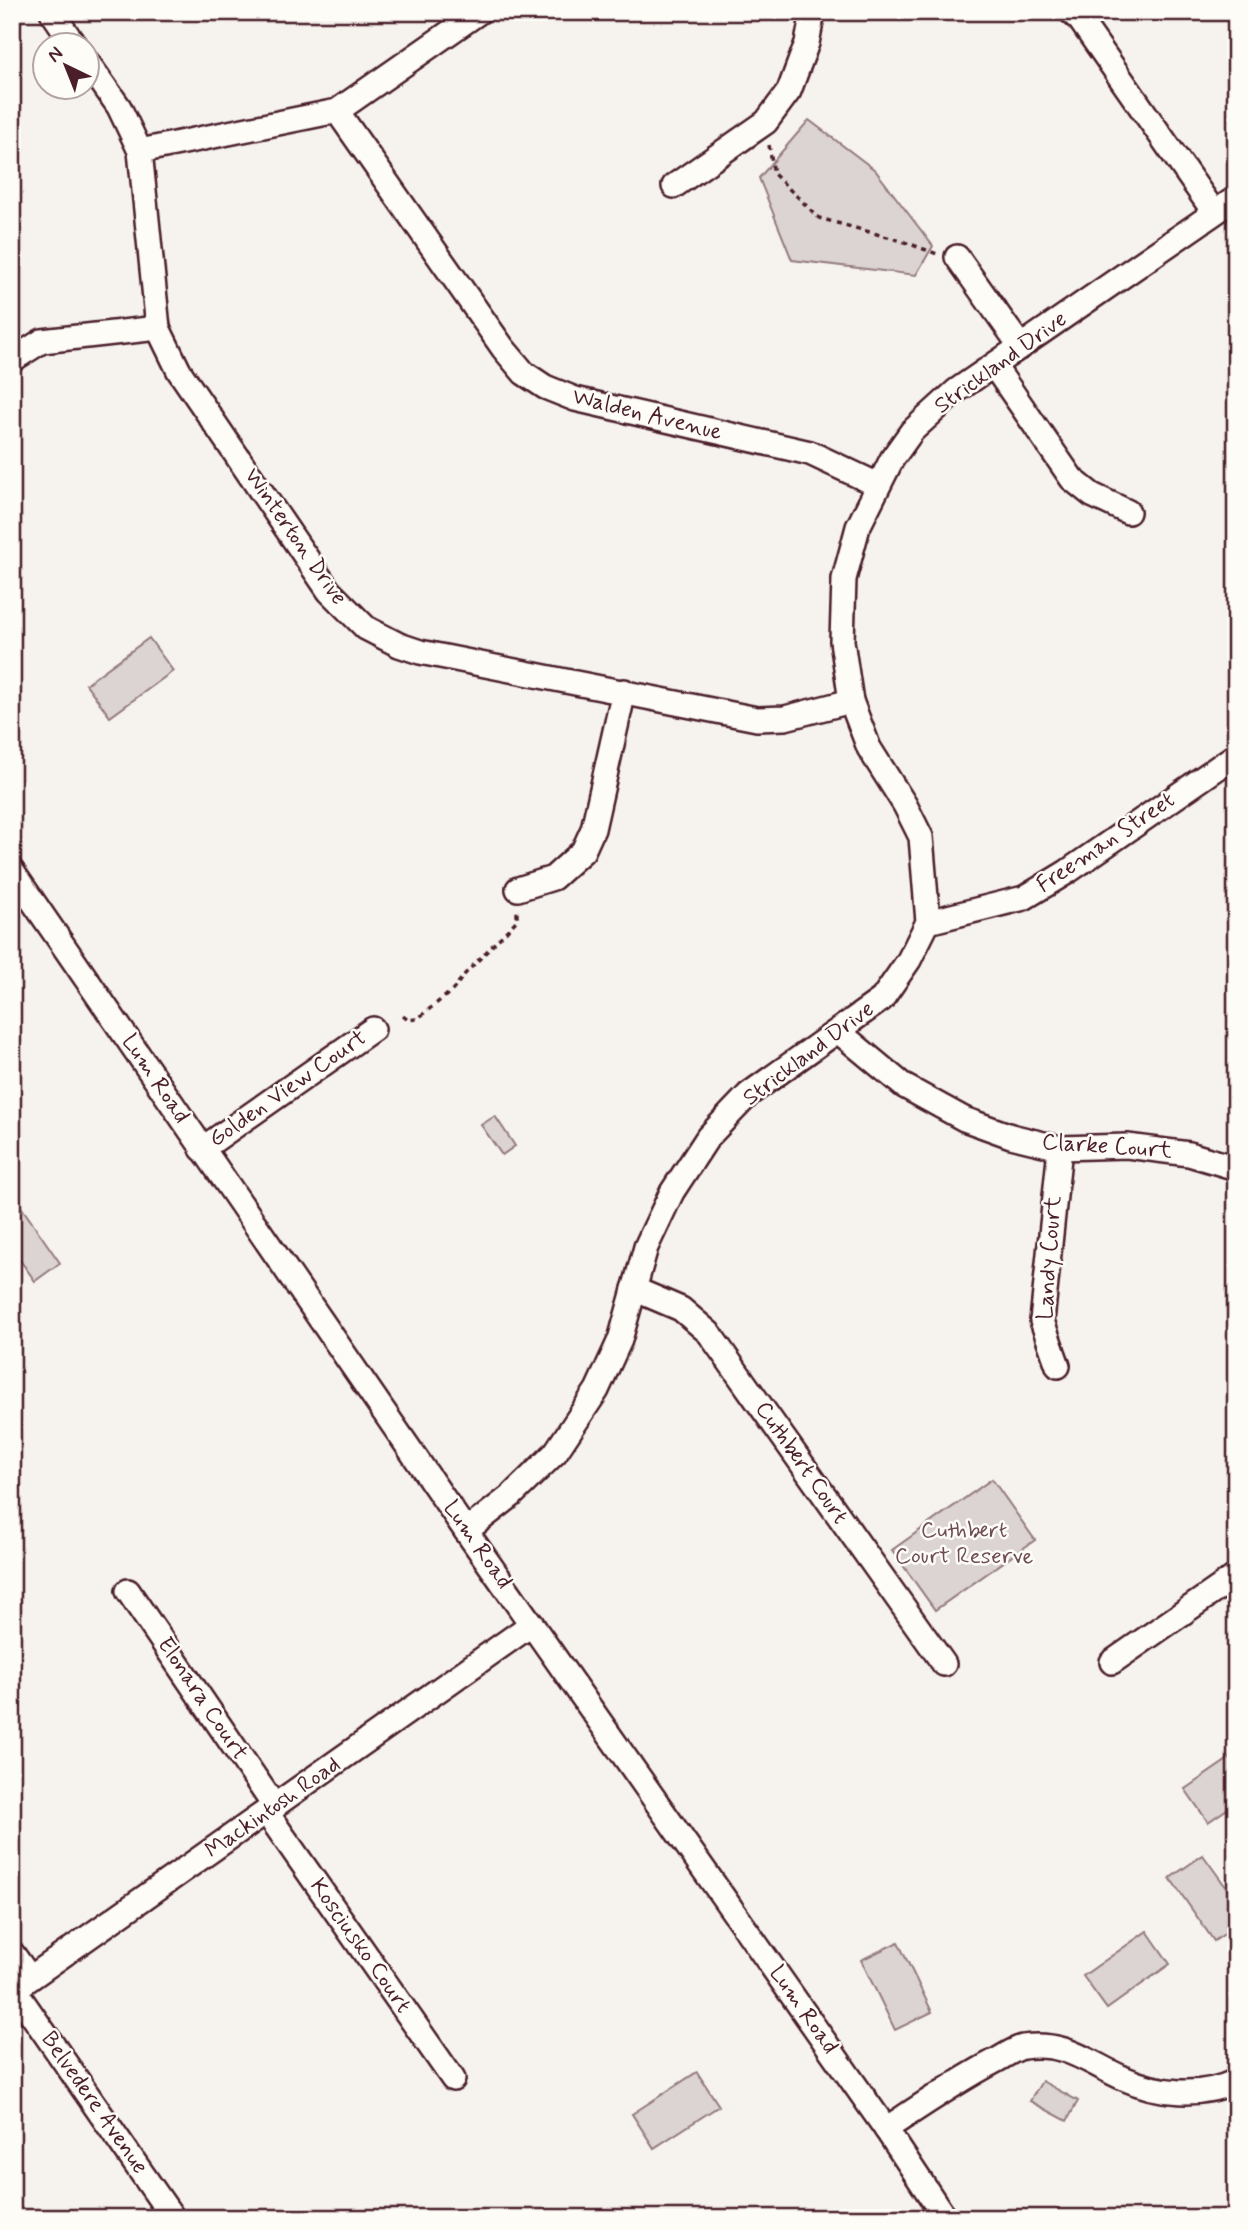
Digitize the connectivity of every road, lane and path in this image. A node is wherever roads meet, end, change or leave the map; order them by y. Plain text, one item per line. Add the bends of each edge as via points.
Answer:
1 (52, 12) edge
2 (479, 12) edge
3 (813, 12) edge
4 (1071, 12) edge
5 (66, 32) edge
6 (102, 83) edge
7 (337, 111) junction
8 (766, 122) junction
9 (140, 151) junction
10 (674, 186) dead end
11 (1236, 198) edge
12 (1214, 212) junction
13 (957, 257) joint
14 (158, 328) junction
15 (1021, 347) junction
16 (12, 360) edge
17 (994, 366) junction
18 (878, 485) junction
19 (1128, 512) dead end
20 (624, 691) junction
21 (851, 701) junction
22 (1236, 755) edge
23 (12, 871) edge
24 (518, 889) joint
25 (928, 922) junction
26 (403, 1016) dead end
27 (373, 1029) dead end
28 (839, 1032) junction
29 (1060, 1148) junction
30 (202, 1149) junction
31 (1236, 1168) edge
32 (634, 1289) junction
33 (1058, 1366) dead end
34 (466, 1531) junction
35 (1236, 1576) edge
36 (128, 1591) dead end
37 (532, 1624) junction
38 (1112, 1662) dead end
39 (944, 1664) dead end
40 (271, 1810) junction
41 (12, 1953) edge
42 (19, 1986) edge
43 (453, 2079) dead end
44 (1236, 2081) edge
45 (886, 2129) junction
46 (173, 2218) edge
47 (945, 2218) edge

1 - 5 street
2 - 7 street
3 - 8 street via 789,91
4 - 12 street
6 - 9 street, Winterton Drive
7 - 9 street
7 - 18 street, Walden Avenue via 524,373 575,399 810,453
8 - 10 street
8 - 13 path via 774,174 819,218
9 - 14 street, Winterton Drive
11 - 12 street, Strickland Drive
12 - 15 street, Strickland Drive
13 - 15 street
14 - 16 street via 42,341
14 - 20 street, Winterton Drive via 179,371 330,591 366,628 420,652
15 - 17 street, Strickland Drive
17 - 18 street, Strickland Drive via 956,391 912,431
17 - 19 street via 1072,478 1092,495
18 - 21 street, Strickland Drive via 858,527 844,579 842,641
20 - 21 street, Winterton Drive via 757,719 785,719
20 - 24 street via 593,829 583,852 553,878
21 - 25 street, Strickland Drive via 869,748 920,837
22 - 25 street, Freeman Street via 1024,898
23 - 30 street, Lum Road
24 - 26 path via 517,920 453,990 417,1019
25 - 28 street, Strickland Drive via 882,999
27 - 30 street, Golden View Court
28 - 29 street, Clarke Court via 904,1086 964,1119
28 - 32 street, Strickland Drive via 749,1094 708,1137 671,1192 646,1247
29 - 31 street, Clarke Court via 1127,1146 1189,1154
29 - 33 street, Landy Court via 1042,1321
30 - 34 street, Lum Road
32 - 34 street, Strickland Drive via 620,1340 597,1390 555,1453
32 - 39 street, Cuthbert Court via 681,1309 709,1333
34 - 37 street, Lum Road
35 - 38 street
36 - 40 street, Elonara Court
37 - 40 street, Mackintosh Road
37 - 45 street, Lum Road
40 - 42 street, Mackintosh Road
40 - 43 street, Kosciusko Court
41 - 42 street, Belvedere Avenue
42 - 46 street, Belvedere Avenue
44 - 45 street via 1220,2089 1172,2093 1124,2078 1058,2047 1021,2048 964,2077
45 - 47 street, Lum Road

